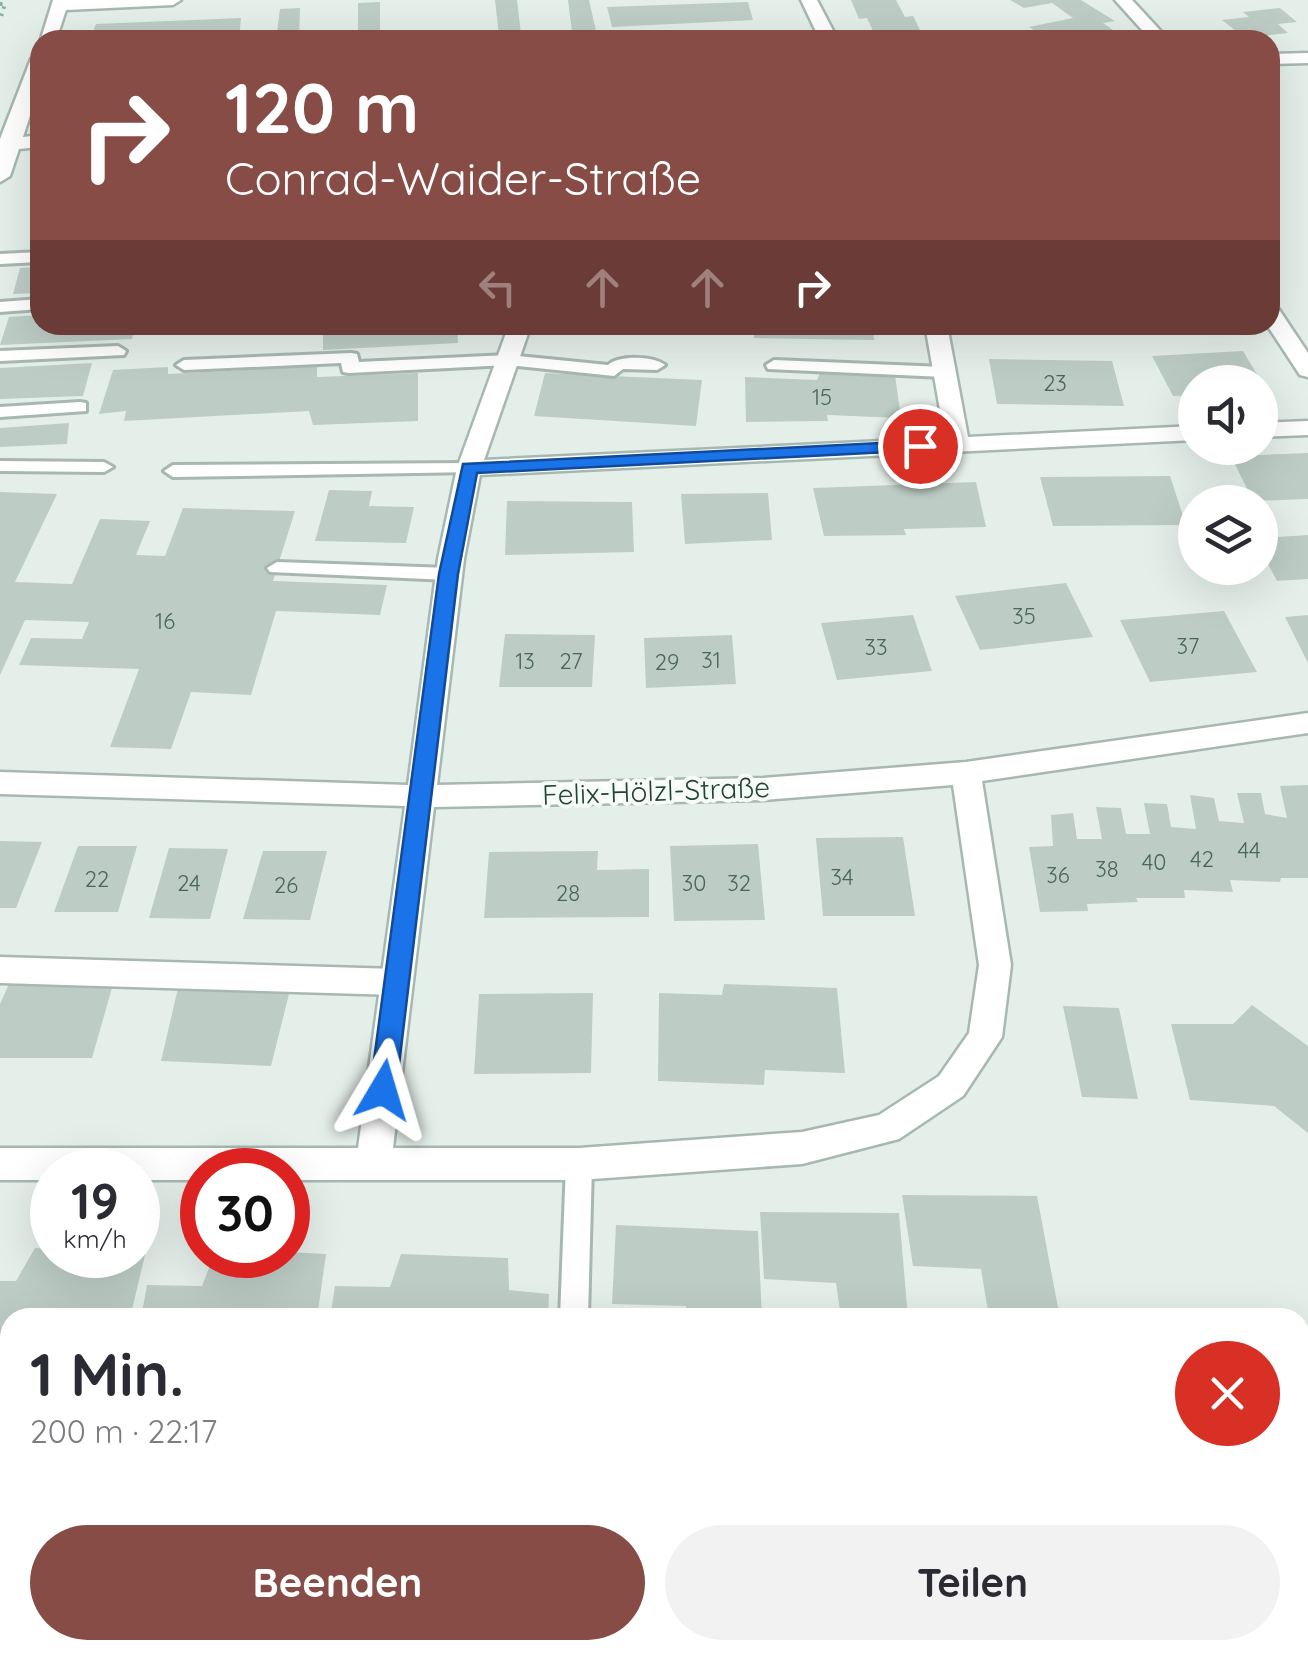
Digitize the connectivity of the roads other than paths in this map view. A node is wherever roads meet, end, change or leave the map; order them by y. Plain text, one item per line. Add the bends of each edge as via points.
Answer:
1 (156, 0) edge
2 (173, 0) edge
3 (810, 0) edge
4 (1124, 0) edge
5 (60, 2) edge
6 (50, 30) edge
7 (824, 30) edge
8 (1151, 30) edge
9 (1308, 58) edge
10 (1280, 59) edge
11 (30, 83) edge
12 (30, 142) edge
13 (5, 144) edge
14 (0, 176) edge
15 (30, 258) edge
16 (0, 259) edge
17 (30, 304) edge
18 (0, 306) edge
19 (1280, 327) edge
20 (517, 335) edge
21 (938, 335) edge
22 (118, 351) dead end
23 (0, 356) edge
24 (508, 360) junction
25 (184, 365) dead end
26 (774, 365) dead end
27 (657, 366) dead end
28 (1308, 370) edge
29 (944, 372) junction
30 (80, 407) dead end
31 (0, 412) edge
32 (1308, 428) edge
33 (1278, 429) edge
34 (1178, 434) edge
35 (958, 444) junction
36 (0, 466) edge
37 (104, 467) dead end
38 (469, 468) junction
39 (173, 471) dead end
40 (277, 568) dead end
41 (448, 574) junction
42 (1308, 723) edge
43 (966, 774) junction
44 (0, 783) edge
45 (420, 796) junction
46 (0, 970) edge
47 (396, 982) junction
48 (374, 1162) junction
49 (0, 1164) edge
50 (579, 1164) junction
51 (574, 1308) edge

1 - 2 street
1 - 5 street
3 - 7 street
4 - 8 street
5 - 6 street
9 - 10 street
11 - 13 street
12 - 13 street
13 - 14 street
15 - 16 lane
17 - 18 lane
19 - 28 street
20 - 24 street
21 - 29 street
22 - 23 lane
24 - 25 lane via 349,368 351,358
24 - 27 lane via 614,371 617,364
24 - 38 street
26 - 29 lane
29 - 35 street
30 - 31 lane
32 - 33 street
34 - 35 street
35 - 38 street
36 - 37 lane
38 - 39 lane
38 - 41 street
40 - 41 lane
41 - 45 street
42 - 43 street, Felix-Hölzl-Straße
43 - 45 street, Felix-Hölzl-Straße via 763,789
43 - 50 street via 994,965 984,1037 951,1086 888,1128 802,1148
44 - 45 street, Felix-Hölzl-Straße
45 - 47 street
46 - 47 street
47 - 48 street
48 - 49 street
48 - 50 street
50 - 51 lane

